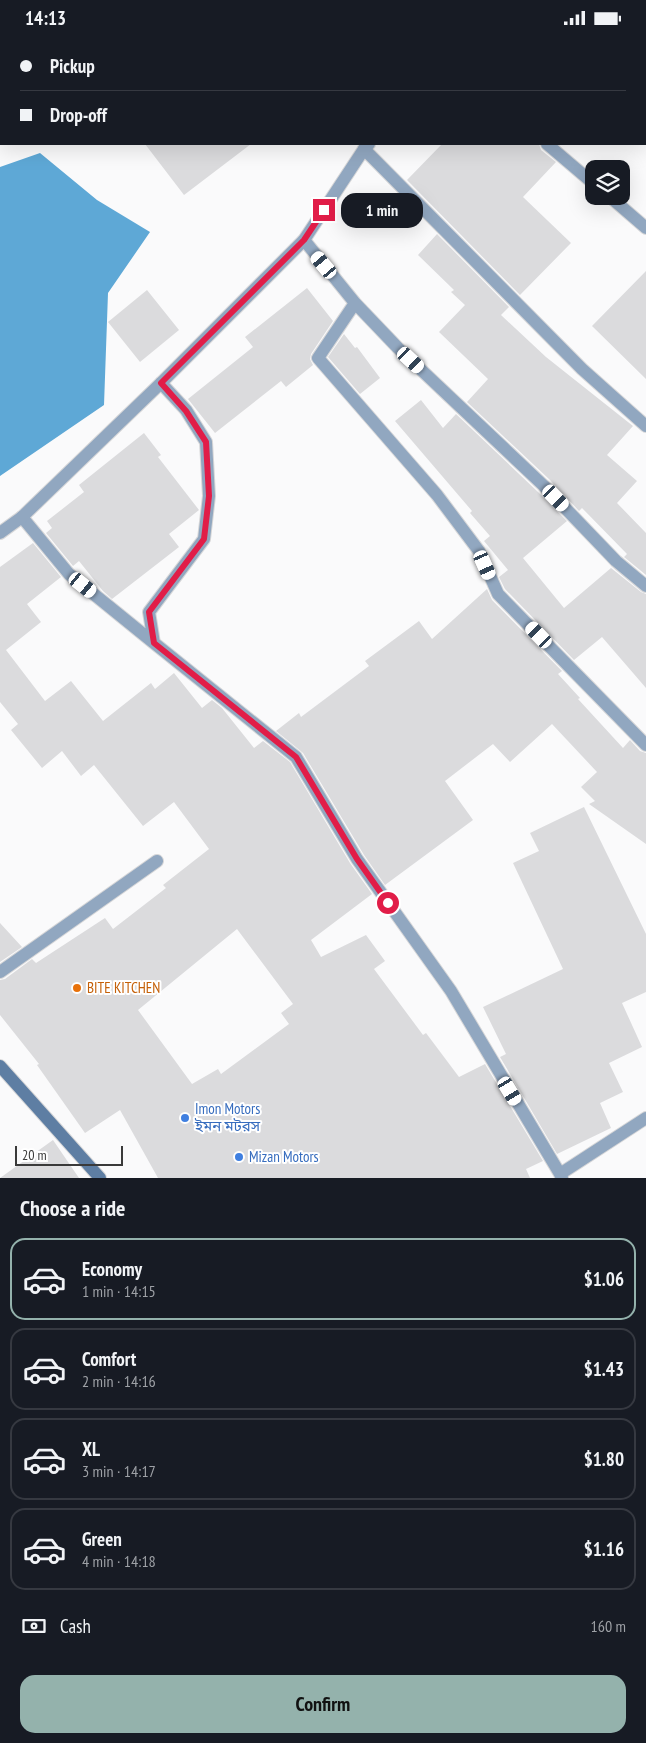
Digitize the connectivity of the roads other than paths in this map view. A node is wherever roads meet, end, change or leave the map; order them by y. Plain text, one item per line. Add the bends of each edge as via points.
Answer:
1 (548, 145) edge
2 (367, 146) edge
3 (585, 176) edge
4 (619, 205) edge
5 (646, 228) edge
6 (304, 240) junction
7 (355, 303) junction
8 (161, 383) junction
9 (646, 426) edge
10 (22, 517) junction
11 (0, 533) edge
12 (646, 586) edge
13 (154, 643) junction
14 (646, 745) edge
15 (157, 861) dead end
16 (0, 972) edge
17 (0, 1066) edge
18 (646, 1118) edge
19 (561, 1176) edge
20 (100, 1178) edge

1 - 3 street
2 - 6 street
2 - 9 street via 582,369
4 - 5 street
6 - 7 street
6 - 8 street
7 - 12 street via 544,486 616,561
7 - 14 street via 318,358 437,495 479,551 498,593
8 - 10 street
8 - 13 street via 186,411 206,442 209,496 204,539 149,612
10 - 11 street
10 - 13 street via 69,574
13 - 19 street via 296,757 357,859 451,991
15 - 16 street
17 - 20 main road
18 - 19 street

